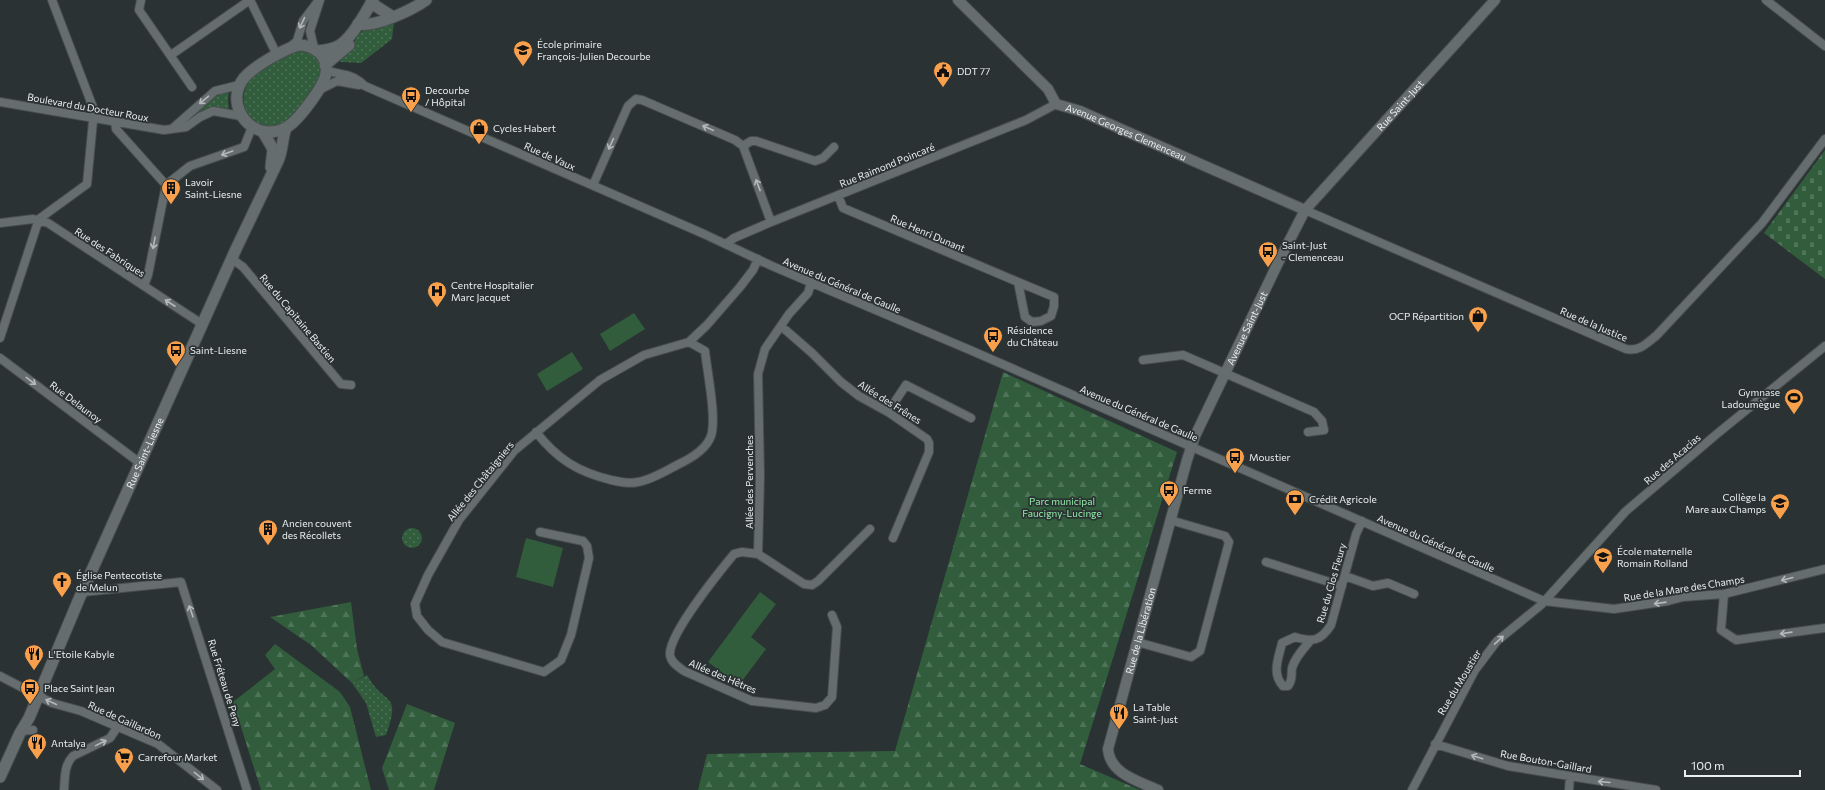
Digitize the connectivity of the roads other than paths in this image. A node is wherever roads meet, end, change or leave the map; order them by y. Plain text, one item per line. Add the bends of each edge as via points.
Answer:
1 (52, 0) edge
2 (141, 0) edge
3 (320, 0) edge
4 (426, 0) edge
5 (958, 0) edge
6 (1495, 0) edge
7 (1766, 0) edge
8 (252, 1) edge
9 (372, 1) edge
10 (393, 17) junction
11 (358, 24) junction
12 (1825, 46) edge
13 (289, 48) junction
14 (316, 49) junction
15 (276, 52) junction
16 (171, 55) junction
17 (326, 67) junction
18 (239, 85) junction
19 (365, 86) junction
20 (192, 87) dead end
21 (317, 91) junction
22 (0, 102) edge
23 (1056, 104) junction
24 (241, 116) junction
25 (94, 118) junction
26 (115, 122) junction
27 (286, 128) junction
28 (172, 129) junction
29 (257, 129) junction
30 (1825, 139) edge
31 (743, 146) junction
32 (834, 147) dead end
33 (270, 176) junction
34 (166, 185) junction
35 (593, 185) junction
36 (838, 195) junction
37 (1305, 210) junction
38 (40, 219) junction
39 (771, 222) junction
40 (0, 223) edge
41 (726, 244) junction
42 (232, 259) junction
43 (758, 259) junction
44 (1018, 282) junction
45 (811, 283) junction
46 (144, 286) junction
47 (202, 324) junction
48 (781, 326) junction
49 (0, 338) edge
50 (689, 342) junction
51 (1825, 346) edge
52 (0, 358) edge
53 (1143, 360) dead end
54 (1225, 373) junction
55 (351, 385) dead end
56 (888, 412) junction
57 (970, 418) dead end
58 (536, 432) junction
59 (1308, 432) dead end
60 (1192, 447) junction
61 (140, 463) junction
62 (1170, 520) junction
63 (1362, 521) junction
64 (870, 529) dead end
65 (540, 532) dead end
66 (893, 538) dead end
67 (758, 554) junction
68 (1266, 562) dead end
69 (1825, 569) edge
70 (1345, 576) junction
71 (1342, 586) junction
72 (83, 592) junction
73 (1414, 594) dead end
74 (1724, 594) junction
75 (1544, 601) junction
76 (832, 615) dead end
77 (1825, 628) edge
78 (1137, 642) junction
79 (1310, 642) junction
80 (0, 676) edge
81 (38, 696) junction
82 (33, 730) dead end
83 (116, 730) junction
84 (21, 731) junction
85 (1435, 744) junction
86 (1570, 776) junction
87 (0, 777) edge
88 (64, 790) edge
89 (216, 790) edge
90 (247, 790) edge
91 (1158, 790) edge
92 (1412, 790) edge
93 (1569, 790) edge
94 (1656, 790) edge

1 - 25 street via 91,100
2 - 16 street via 139,10
3 -> 13 street via 303,21 297,42
3 - 14 street via 310,31
4 - 10 main road
5 - 23 street, Avenue Georges Clemenceau via 1048,89
6 - 37 street, Rue Saint-Just
7 - 12 street
8 - 15 street
8 - 16 street
9 - 10 main road
9 - 11 main road
10 - 11 main road via 365,26
11 - 14 main road via 337,47
11 - 17 main road via 350,43
13 - 14 main road via 304,45
13 - 15 main road
14 - 17 main road
15 - 18 main road via 244,77
16 - 20 street
17 - 19 street, Rue de Vaux via 330,72 342,74
17 - 21 main road via 324,80
18 - 24 main road via 237,104
18 -> 28 street via 215,91
19 - 21 street, Rue de Vaux via 337,81
19 - 35 street, Rue de Vaux
21 - 27 main road
22 - 25 street, Boulevard du Docteur Roux
23 - 36 street, Rue Raimond Poincaré via 1026,120
23 - 37 street, Avenue Georges Clemenceau via 1080,111
24 - 28 street, Boulevard du Docteur Roux via 213,111 186,127
24 - 29 main road
25 - 26 street, Boulevard du Docteur Roux
25 - 38 street via 87,184
26 - 28 street, Boulevard du Docteur Roux
26 - 34 street via 116,129
27 - 29 main road via 271,132
27 - 33 main road, Rue Saint-Liesne via 280,156
29 - 33 main road, Rue Saint-Liesne via 273,149
29 -> 34 street via 244,147 190,166
30 - 37 street, Rue de la Justice via 1762,223 1656,336 1634,350 1626,349
31 - 32 street via 756,141 816,161
31 -> 35 street via 689,120 642,100 636,100 628,106
39 -> 31 street
33 - 42 main road, Rue Saint-Liesne
34 -> 46 street
35 - 41 street, Rue de Vaux
36 - 39 street, Rue Raimond Poincaré
36 - 44 street, Rue Henri Dunant via 843,208
37 - 54 street, Avenue Saint-Just
38 - 40 street
38 - 46 street, Rue des Fabriques
38 - 49 street
39 - 41 street, Rue Raimond Poincaré
41 - 43 street, Avenue du Général de Gaulle
42 - 47 main road, Rue Saint-Liesne
42 - 55 street, Rue du Capitaine Bastien via 243,267 341,384
43 - 45 street, Avenue du Général de Gaulle
43 - 50 street, Allée des Châtaigniers via 740,287
44 - 44 street, Rue Henri Dunant via 1054,297 1051,316 1032,322 1025,317
45 - 48 street, Allée des Pervenches via 808,293
45 - 60 street, Avenue du Général de Gaulle
47 -> 46 street, Rue des Fabriques
47 - 61 main road, Rue Saint-Liesne
48 - 56 street, Allée des Frênes via 812,352 841,382 859,396
48 - 67 street, Allée des Pervenches via 765,349 758,374
50 - 58 street, Allée des Châtaigniers via 644,355 600,380
50 - 58 street via 705,351 713,420 707,444 692,458 640,482 626,483 590,475 576,468 547,446
51 - 75 street, Rue des Acacias via 1626,511
52 -> 61 street, Rue Delaunoy
53 - 54 street via 1183,355
54 - 59 street via 1314,412 1322,421 1324,430
54 - 60 street, Avenue Saint-Just
56 - 57 street via 906,385
56 - 66 street, Allée des Frênes via 924,436 929,443 929,452
58 - 65 street, Allée des Châtaigniers via 514,451 459,520 415,604 417,616 442,642 544,672 561,660 571,635 588,558 587,546 583,541
60 - 62 street, Rue de la Libération
60 - 63 street, Avenue du Général de Gaulle
61 - 72 main road, Rue Saint-Liesne
62 - 78 street, Rue de la Libération
62 - 78 street via 1225,536 1229,542 1200,651 1191,657
63 - 70 street, Rue du Clos Fleury
63 - 75 street, Avenue du Général de Gaulle
64 - 67 street via 812,585 804,584
67 - 76 street, Allée des Hêtres via 734,554 700,596 672,644 670,656 675,664 684,671 752,701 816,708 825,705 832,697 837,626
68 - 71 street
69 -> 74 street, Rue de la Mare des Champs
70 - 71 street, Rue du Clos Fleury
70 - 73 street via 1373,586 1388,583
71 - 79 street, Rue du Clos Fleury via 1331,625 1321,637
72 - 81 main road, Rue Saint-Liesne
90 -> 72 street, Rue Fréteau de Peny via 181,582
74 -> 75 street, Rue de la Mare des Champs via 1683,597 1614,609
77 -> 74 street via 1736,640 1721,630
85 -> 75 street, Rue du Moustier via 1475,670 1486,655 1497,641
78 - 91 street, Rue de la Libération via 1108,744 1108,753 1111,762 1122,773
79 - 79 street, Rue du Clos Fleury via 1295,637 1282,643 1275,670 1278,681 1283,686 1288,686 1292,682 1292,667
80 - 81 street, Rue de Gaillardon
83 -> 81 street, Rue de Gaillardon via 81,711 64,708
81 - 84 main road, Rue Saint-Liesne
82 - 84 street
88 -> 83 street via 68,761 110,738
83 -> 89 street, Rue de Gaillardon via 158,744
84 - 87 main road, Rue Saint-Liesne
86 -> 85 street, Rue Bouton-Gaillard via 1508,766
85 - 92 street, Rue du Moustier
86 - 93 street
94 -> 86 street, Rue Bouton-Gaillard

